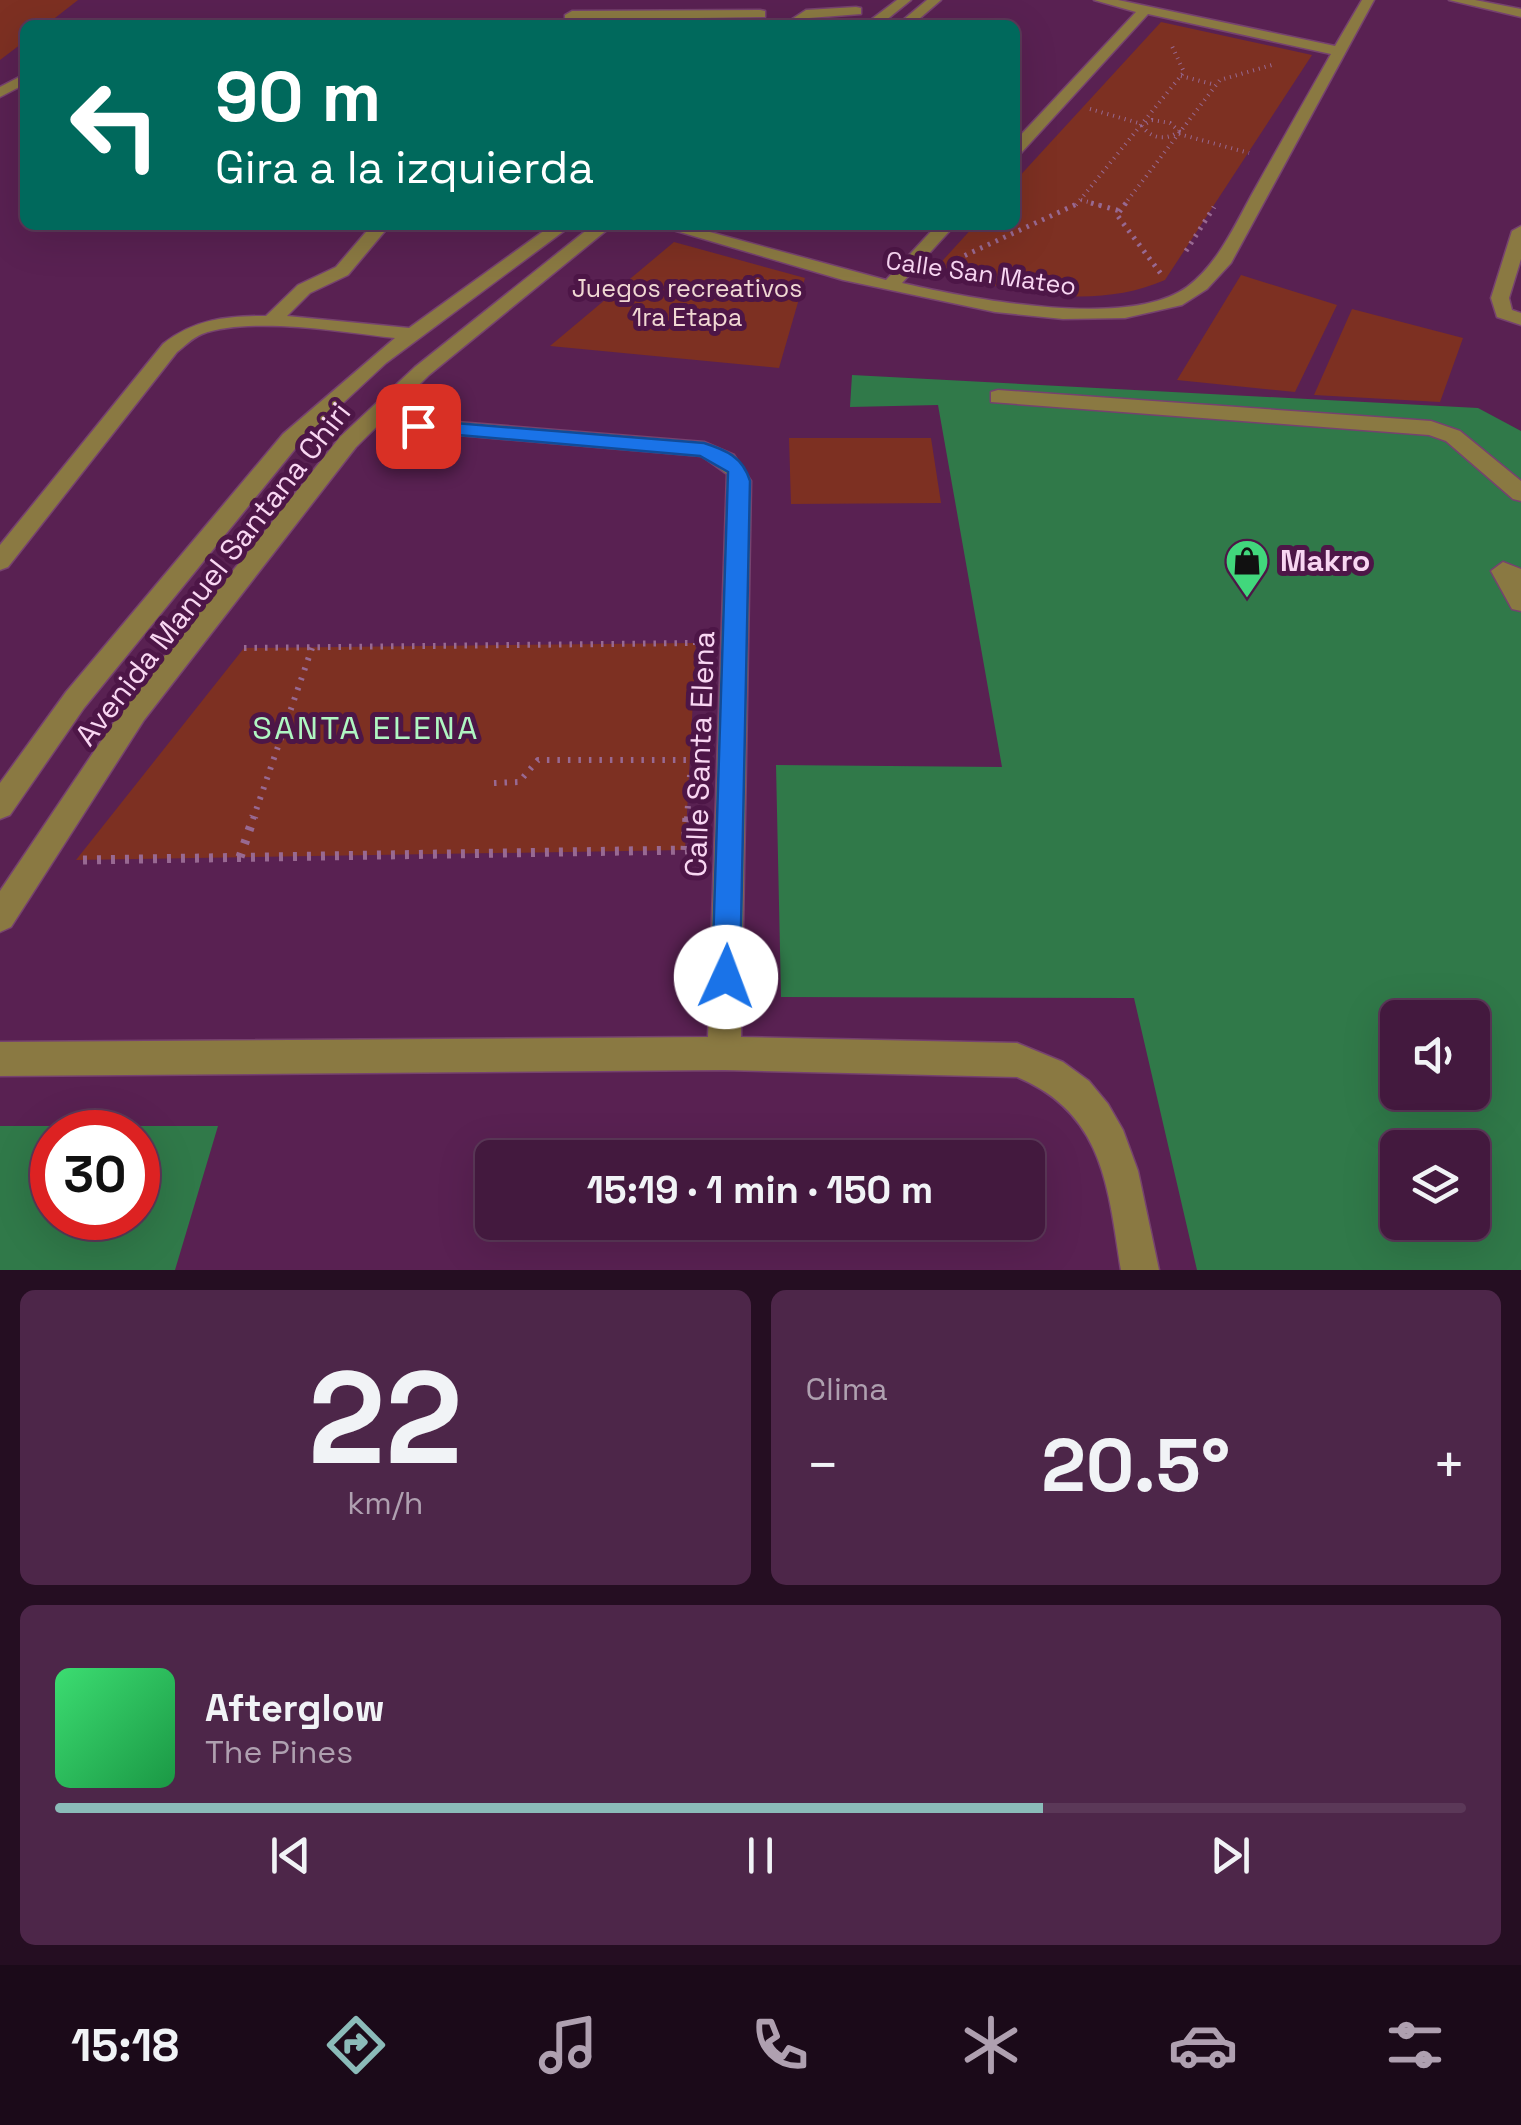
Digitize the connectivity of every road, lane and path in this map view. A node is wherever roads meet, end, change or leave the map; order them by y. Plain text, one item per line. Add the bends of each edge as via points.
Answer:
1 (870, 0) edge
2 (904, 0) edge
3 (935, 0) edge
4 (1100, 0) edge
5 (1368, 0) edge
6 (1455, 0) edge
7 (1145, 10) junction
8 (856, 11) junction
9 (1521, 13) edge
10 (760, 14) junction
11 (806, 14) junction
12 (572, 20) edge
13 (625, 20) edge
14 (680, 20) edge
15 (751, 20) edge
16 (797, 20) edge
17 (843, 20) edge
18 (878, 20) edge
19 (910, 20) edge
20 (1169, 39) dead end
21 (1338, 51) junction
22 (1275, 65) dead end
23 (1181, 76) junction
24 (1216, 84) junction
25 (1083, 107) dead end
26 (1143, 123) junction
27 (1179, 134) junction
28 (1020, 145) edge
29 (1249, 153) dead end
30 (1081, 200) junction
31 (1218, 202) dead end
32 (1120, 211) junction
33 (1020, 229) edge
34 (378, 230) edge
35 (556, 230) edge
36 (598, 230) edge
37 (683, 230) edge
38 (941, 230) edge
39 (1019, 230) edge
40 (1521, 231) edge
41 (1186, 251) dead end
42 (952, 262) dead end
43 (1155, 284) dead end
44 (890, 286) junction
45 (1521, 319) edge
46 (270, 323) junction
47 (413, 334) junction
48 (998, 398) dead end
49 (418, 426) dead end
50 (1521, 492) edge
51 (0, 561) edge
52 (1521, 579) edge
53 (1521, 602) edge
54 (244, 648) dead end
55 (312, 648) junction
56 (695, 662) dead end
57 (692, 740) dead end
58 (690, 760) junction
59 (494, 783) dead end
60 (0, 806) edge
61 (240, 857) junction
62 (76, 860) dead end
63 (0, 918) edge
64 (724, 1053) junction
65 (0, 1059) edge
66 (1140, 1270) edge

1 - 8 street
2 - 18 street
3 - 19 street
4 - 7 street
5 - 21 street, Calle San Mateo
6 - 9 street
7 - 21 street
7 - 28 street
8 - 11 street
8 - 17 street
10 - 11 street
10 - 14 street
10 - 15 street
11 - 16 street
12 - 13 street
13 - 14 street
20 - 23 path
21 - 44 street, Calle San Mateo via 1222,262 1190,294 1139,310 1091,313
22 - 24 path
23 - 24 path
23 - 26 path
24 - 27 path
25 - 26 path
26 - 26 path via 1144,131 1159,137 1180,131 1164,121
26 - 30 path
27 - 29 path
27 - 32 path
30 - 32 path
30 - 33 path
31 - 41 path
32 - 43 path via 1165,280
34 - 46 street via 342,271 304,288
35 - 47 street, Avenida Manuel Santana Chiri
36 - 63 street, Avenida Manuel Santana Chiri via 422,370 348,442 135,712
37 - 44 street, Calle San Mateo
38 - 44 street
39 - 42 path
40 - 45 street via 1500,298 1504,313
46 - 47 street
46 - 51 street via 193,330 170,348
47 - 60 street, Avenida Manuel Santana Chiri via 291,438 75,700
48 - 50 street via 1432,428 1453,436
49 - 64 street, Calle Santa Elena via 704,449 729,461 740,481
52 - 53 street via 1502,571
54 - 55 path
55 - 56 path via 696,642
55 - 61 path
57 - 58 path
58 - 59 path via 538,760 519,782
58 - 61 path via 685,850
61 - 62 path
64 - 65 street
64 - 66 street via 1016,1060 1048,1069 1078,1090 1113,1142

